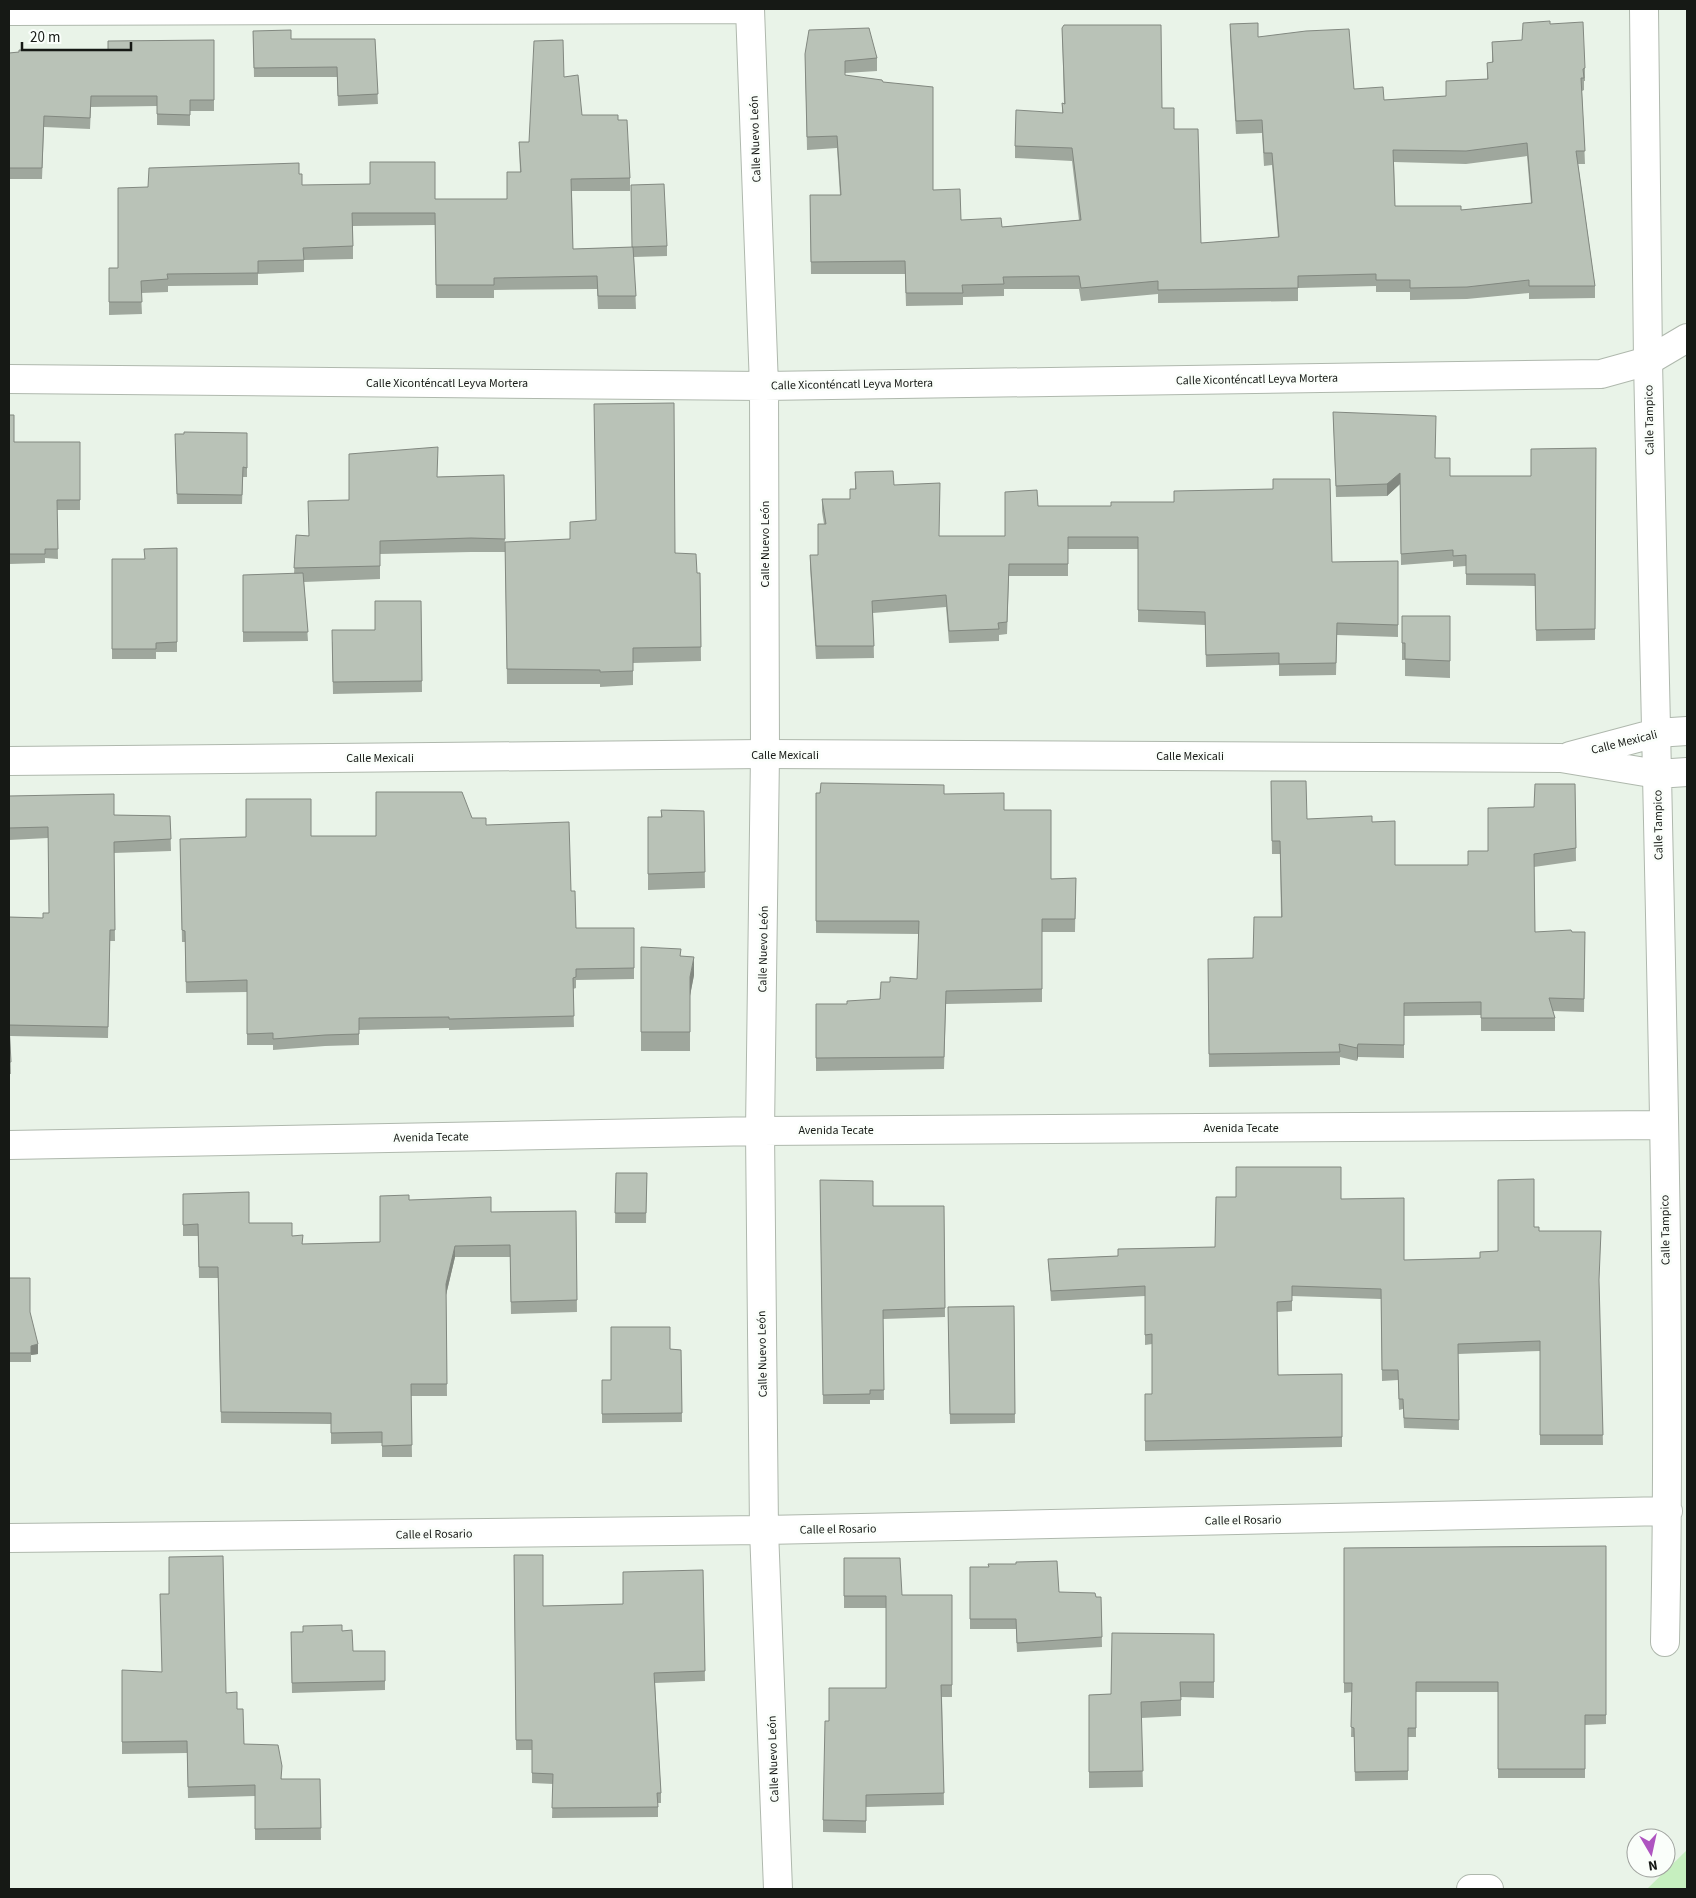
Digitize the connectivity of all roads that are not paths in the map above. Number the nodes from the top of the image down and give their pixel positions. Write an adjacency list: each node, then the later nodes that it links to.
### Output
1 (750, 9): 3 (street); 7 (street, Calle Nuevo León)
2 (1644, 9): 5 (street, Calle Tampico)
3 (9, 10)
4 (1687, 338): 5 (street, Calle Xiconténcatl Leyva Mortera)
5 (1648, 362): 7 (street, Calle Xiconténcatl Leyva Mortera); 9 (street, Calle Tampico)
6 (9, 379): 7 (street, Calle Xiconténcatl Leyva Mortera)
7 (764, 386): 10 (street, Calle Nuevo León)
8 (1687, 731): 9 (street, Calle Mexicali)
9 (1656, 733): 11 (street, Calle Mexicali); 14 (street, Calle Tampico)
10 (765, 754): 11 (street, Calle Mexicali); 12 (street, Calle Mexicali); 16 (street, Calle Nuevo León)
11 (1561, 758): 14 (street, Calle Mexicali)
12 (9, 761)
13 (1687, 772): 14 (street, Calle Mexicali)
14 (1657, 774): 15 (street, Calle Tampico)
15 (1664, 1125): 16 (street, Avenida Tecate); 18 (street, Calle Tampico)
16 (760, 1131): 17 (street, Avenida Tecate); 19 (street, Calle Nuevo León)
17 (9, 1145)
18 (1668, 1511): 19 (street, Calle el Rosario); 21 (street, Calle Tampico)
19 (764, 1530): 20 (street, Calle el Rosario); 22 (street, Calle Nuevo León)
20 (9, 1538)
21 (1666, 1642)
22 (778, 1889)
23 (1471, 1889): 24 (street)
24 (1489, 1889)

